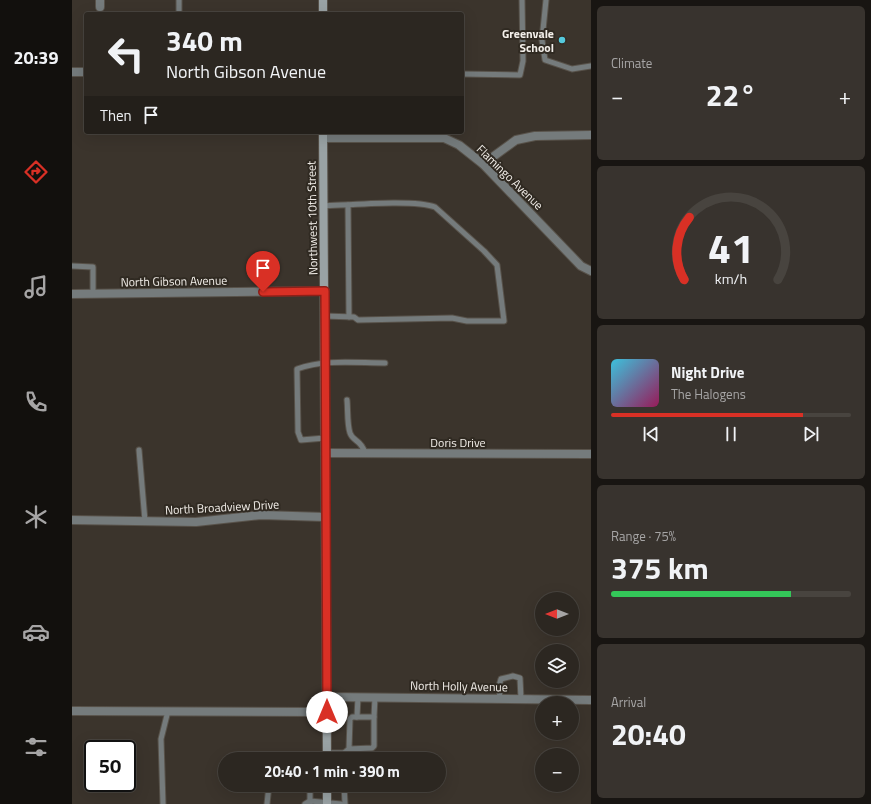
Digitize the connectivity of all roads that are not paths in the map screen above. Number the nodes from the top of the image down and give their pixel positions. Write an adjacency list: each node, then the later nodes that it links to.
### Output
1 (179, 0): 5 (lane)
2 (323, 0): 6 (main road)
3 (522, 0): 10 (lane)
4 (546, 0): 7 (lane)
5 (179, 12)
6 (323, 12)
7 (591, 66)
8 (72, 72): 9 (street)
9 (84, 72)
10 (464, 74)
11 (323, 135): 13 (street, Flamingo Avenue); 15 (main road, Northwest 10th Street)
12 (591, 136): 13 (street)
13 (484, 164): 17 (street, Flamingo Avenue)
14 (348, 205): 15 (lane); 22 (lane); 22 (lane)
15 (323, 206): 18 (main road, Northwest 10th Street)
16 (72, 266): 20 (lane)
17 (591, 271)
18 (325, 291): 20 (street, North Gibson Avenue); 21 (main road, Northwest 10th Street)
19 (72, 294): 20 (street, North Gibson Avenue)
20 (93, 294)
21 (324, 316): 22 (lane); 24 (main road, Northwest 10th Street)
22 (348, 317)
23 (384, 363): 24 (lane)
24 (325, 364): 26 (main road, Northwest 10th Street); 26 (lane)
25 (347, 400): 29 (lane)
26 (325, 438): 28 (main road, Northwest 10th Street)
27 (139, 450): 33 (lane)
28 (325, 453): 29 (street, Doris Drive); 31 (main road, Northwest 10th Street)
29 (366, 453): 30 (street, Doris Drive)
30 (591, 454)
31 (325, 517): 33 (street, North Broadview Drive); 34 (main road, Northwest 10th Street)
32 (72, 520): 33 (street, North Broadview Drive)
33 (145, 521)
34 (327, 697): 35 (street, North Holly Avenue); 42 (main road, Northwest 10th Street)
35 (358, 697): 36 (street, North Holly Avenue); 43 (lane)
36 (375, 697): 37 (street, North Holly Avenue); 44 (lane)
37 (500, 699): 38 (street, North Holly Avenue); 38 (lane)
38 (521, 699): 39 (street, North Holly Avenue)
39 (591, 700)
40 (72, 711): 41 (street)
41 (168, 711): 42 (street); 54 (lane)
42 (327, 712): 46 (main road, Northwest 10th Street)
43 (355, 717): 44 (lane); 45 (lane)
44 (374, 717): 45 (lane)
45 (347, 751): 47 (lane)
46 (327, 752)
47 (343, 752)
48 (268, 792): 55 (lane)
49 (310, 792): 52 (lane)
50 (327, 792): 53 (main road)
51 (344, 792): 57 (lane)
52 (309, 803): 53 (lane)
53 (327, 803): 56 (lane)
54 (163, 804)
55 (267, 804)
56 (341, 804)
57 (345, 804)

